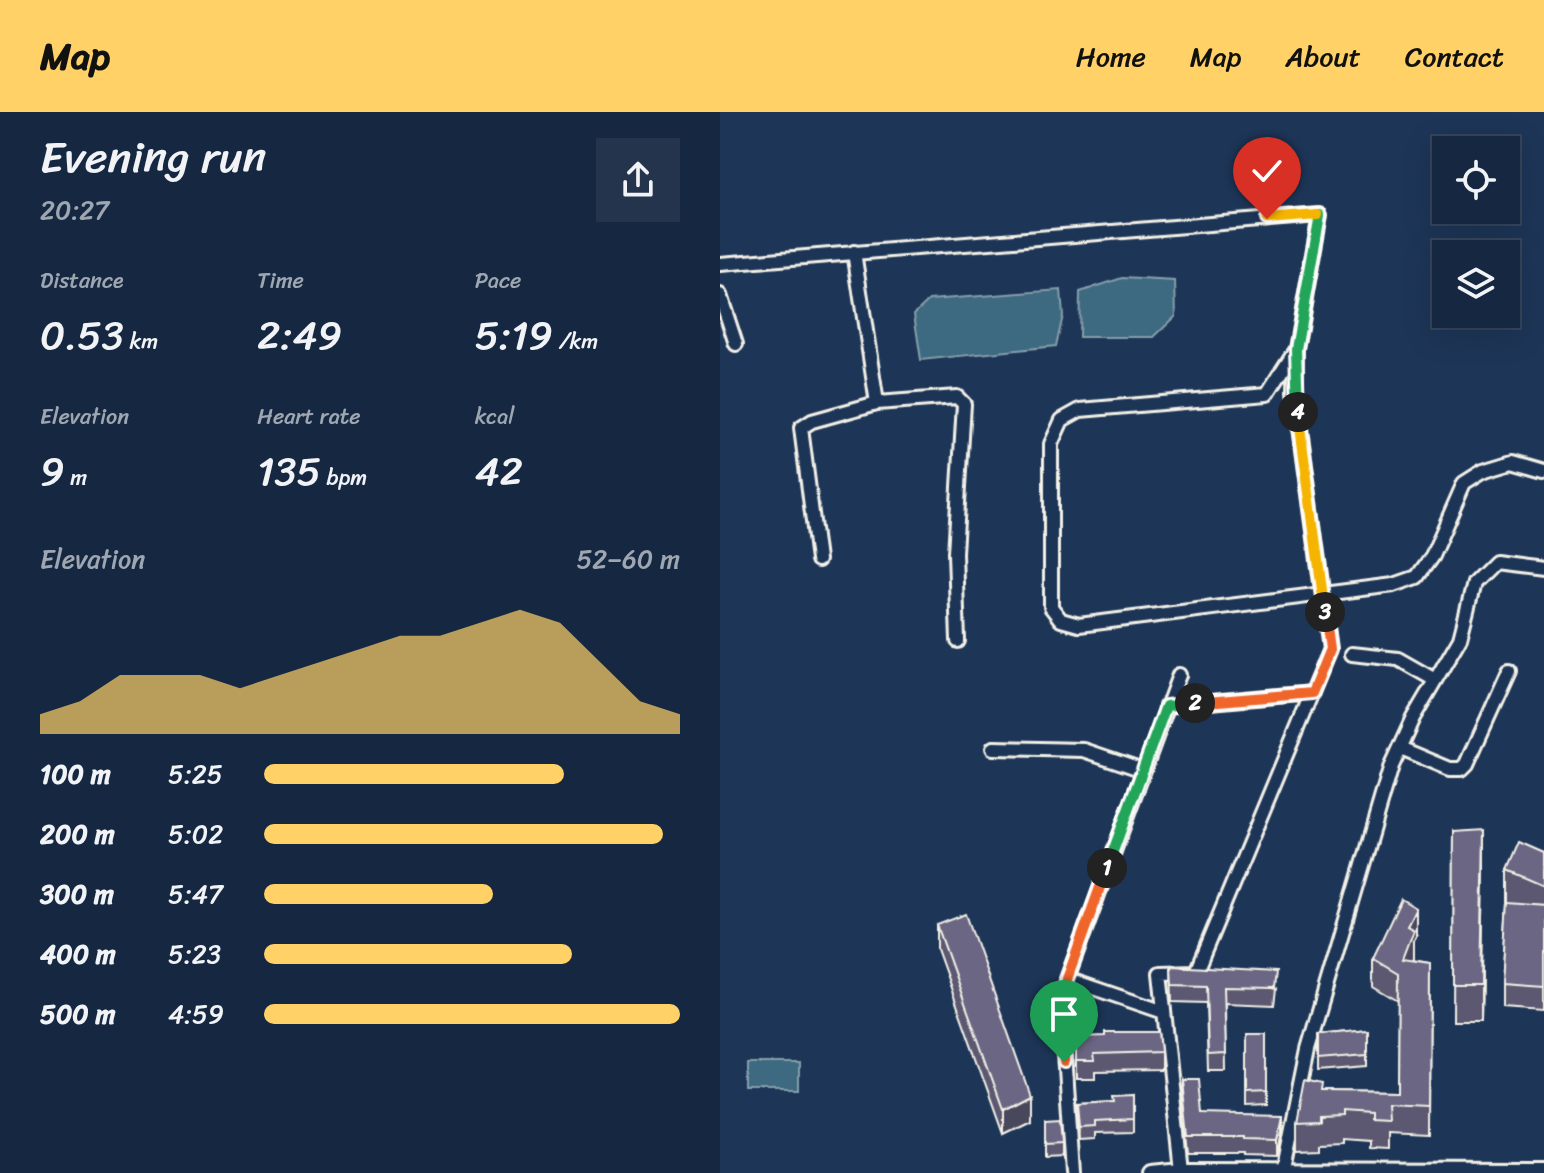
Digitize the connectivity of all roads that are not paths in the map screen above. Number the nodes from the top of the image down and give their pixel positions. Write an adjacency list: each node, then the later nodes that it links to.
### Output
1 (854, 252): 2 (street); 5 (street); 6 (street)
2 (720, 264)
3 (720, 295): 4 (street)
4 (736, 344)
5 (1296, 349): 10 (street); 10 (street)
6 (877, 403): 8 (street); 11 (street)
7 (1544, 471): 10 (street)
8 (818, 560)
9 (1544, 568): 15 (street)
10 (1322, 593): 16 (street)
11 (958, 641)
12 (1352, 654): 15 (street)
13 (1509, 671): 19 (street)
14 (1179, 675): 17 (street)
15 (1435, 680): 19 (street)
16 (1312, 693): 17 (street); 22 (street)
17 (1166, 706): 20 (street)
18 (993, 748): 20 (street)
19 (1400, 748): 25 (street)
20 (1143, 770): 21 (street)
21 (1067, 979): 22 (street); 26 (street)
22 (1164, 1012): 23 (street)
23 (1181, 1170): 25 (street); 27 (street)
24 (1544, 1171): 25 (street)
25 (1283, 1172)
26 (1072, 1173)
27 (1150, 1173)

